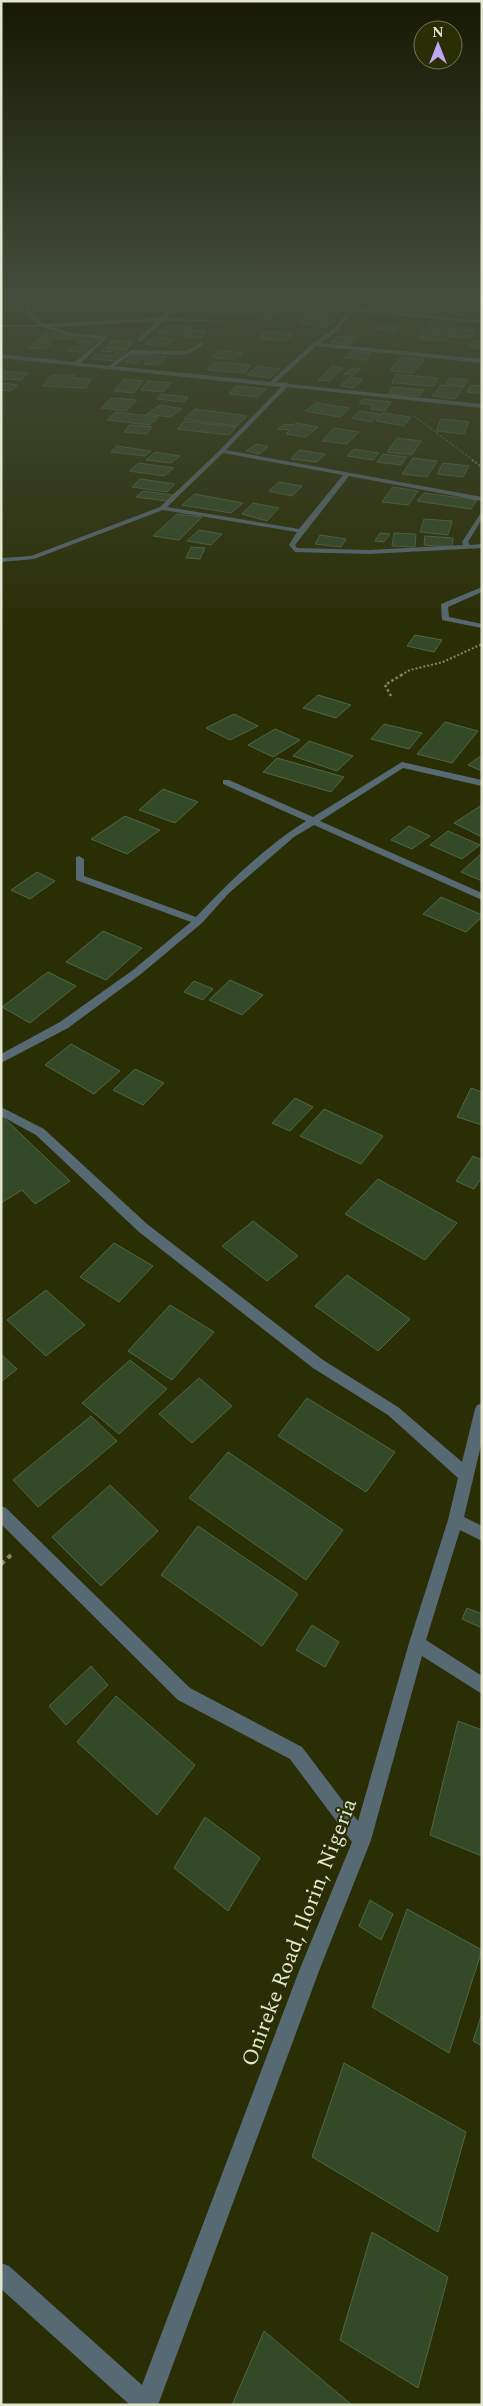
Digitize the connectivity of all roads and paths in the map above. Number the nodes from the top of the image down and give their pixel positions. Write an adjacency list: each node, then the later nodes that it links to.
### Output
1 (263, 408): 3 (street)
2 (416, 408): 4 (path)
3 (222, 451): 5 (street); 7 (street)
4 (482, 467)
5 (346, 475): 6 (street); 9 (street)
6 (482, 499)
7 (162, 508): 9 (street); 12 (street)
8 (482, 513): 11 (street)
9 (301, 531): 11 (street)
10 (482, 546): 11 (street)
11 (468, 547)
12 (1, 560)
13 (482, 588): 14 (street)
14 (482, 626)
15 (482, 644): 16 (path)
16 (391, 696)
17 (226, 782): 19 (street)
18 (482, 783): 19 (street)
19 (312, 821): 21 (street); 22 (street)
20 (79, 859): 22 (street)
21 (482, 897)
22 (198, 921): 23 (street)
23 (1, 1059)
24 (1, 1111): 26 (street)
25 (482, 1409): 26 (street, Onireke Road, Ilorin, Nigeria)
26 (467, 1476): 28 (street, Onireke Road, Ilorin, Nigeria)
27 (1, 1513): 32 (street)
28 (456, 1520): 29 (street); 30 (street, Onireke Road, Ilorin, Nigeria)
29 (482, 1534)
30 (417, 1643): 31 (street); 32 (street, Onireke Road, Ilorin, Nigeria)
31 (482, 1686)
32 (362, 1840): 34 (street, Onireke Road, Ilorin, Nigeria)
33 (1, 2274): 34 (street)
34 (146, 2404)

